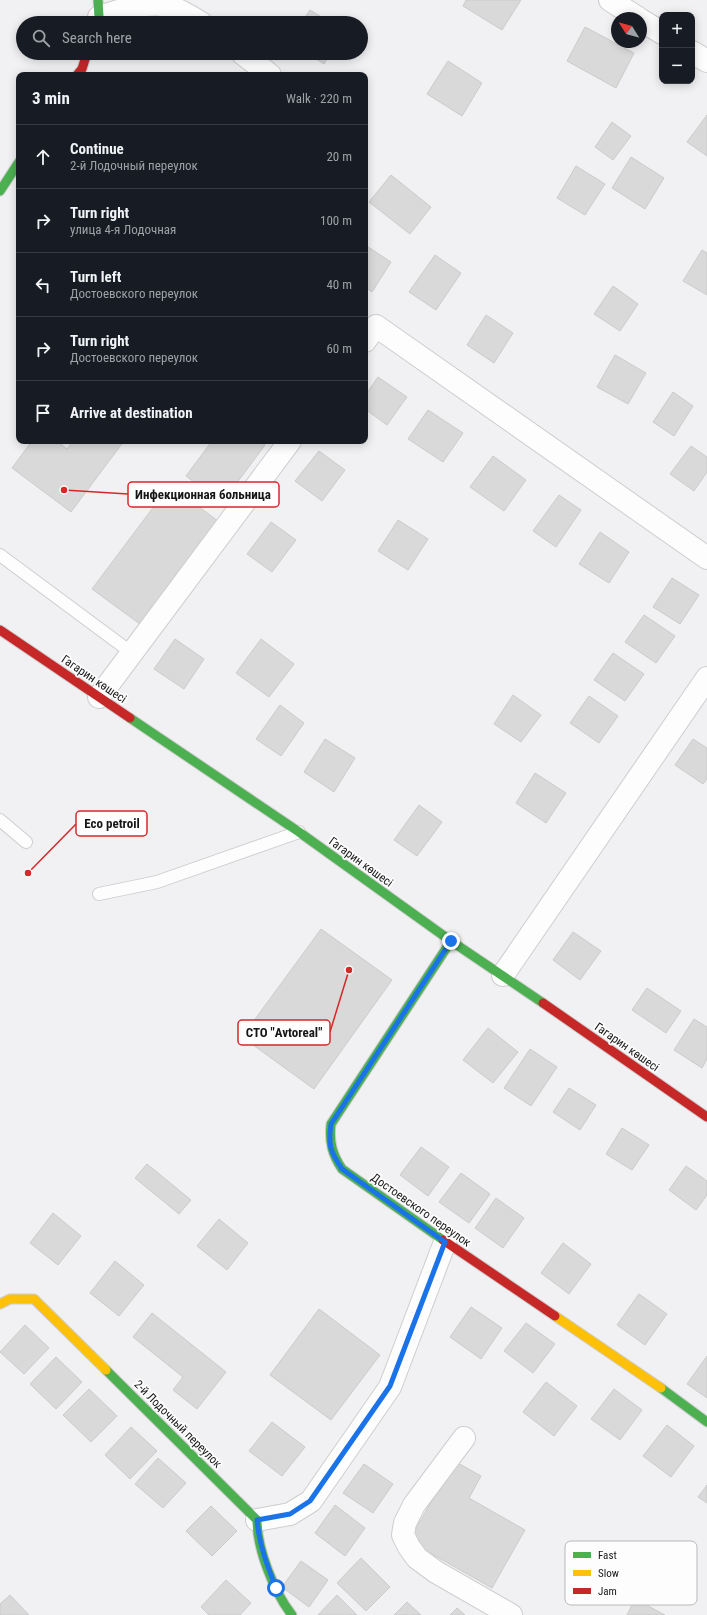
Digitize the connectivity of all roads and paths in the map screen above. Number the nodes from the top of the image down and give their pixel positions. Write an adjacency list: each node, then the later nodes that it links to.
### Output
1 (610, 0): 2 (street)
2 (629, 12)
3 (98, 13): 4 (street)
4 (189, 16)
5 (647, 24): 6 (street)
6 (659, 31)
7 (695, 54): 10 (street)
8 (85, 60): 11 (main road)
9 (251, 60): 12 (street)
10 (707, 62)
11 (80, 72)
12 (266, 72)
13 (16, 167): 14 (main road)
14 (0, 191)
15 (368, 337): 18 (street)
16 (288, 444): 20 (street)
17 (0, 555): 20 (lane)
18 (707, 558)
19 (0, 630): 22 (main road, Гагарин көшесі)
20 (132, 653): 22 (street)
21 (707, 678): 28 (street)
22 (99, 697): 24 (main road, Гагарин көшесі)
23 (0, 820): 25 (lane)
24 (299, 832): 26 (lane); 27 (main road, Гагарин көшесі)
25 (26, 842)
26 (99, 894)
27 (451, 941): 28 (main road, Гагарин көшесі); 30 (main road, Достоевского переулок)
28 (503, 975): 29 (main road, Гагарин көшесі)
29 (707, 1117)
30 (445, 1242): 32 (main road, Достоевского переулок); 34 (street)
31 (0, 1304): 34 (main road, 2-й Лодочный переулок)
32 (707, 1422)
33 (464, 1438): 36 (street)
34 (257, 1520): 35 (main road)
35 (292, 1615)
36 (511, 1615)

